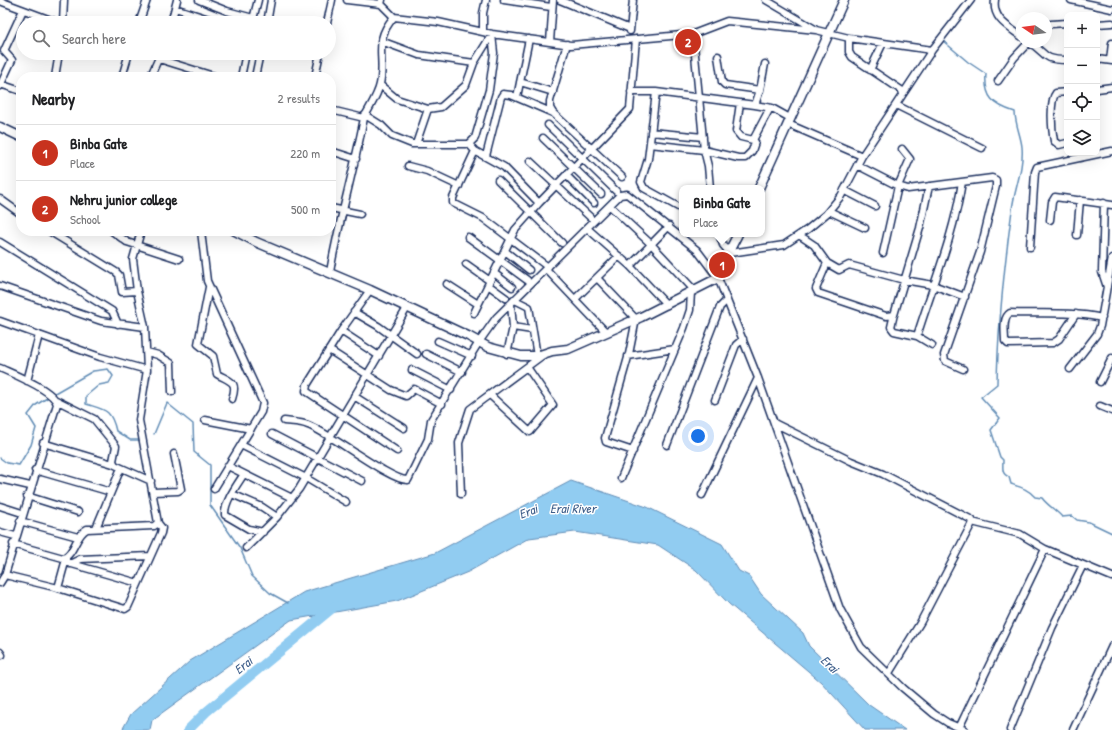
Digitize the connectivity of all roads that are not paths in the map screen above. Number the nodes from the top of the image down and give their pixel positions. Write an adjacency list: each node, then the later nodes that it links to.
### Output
1 (64, 0): 29 (street)
2 (147, 0): 30 (street)
3 (176, 0): 24 (street)
4 (199, 0): 33 (street)
5 (258, 0): 34 (street)
6 (271, 0): 35 (street)
7 (332, 0): 36 (street)
8 (347, 0): 21 (street)
9 (486, 0): 45 (street)
10 (504, 0): 22 (street)
11 (553, 0): 22 (street)
12 (560, 0): 43 (street)
13 (633, 0): 43 (street)
14 (766, 0): 23 (street)
15 (783, 0): 23 (street)
16 (844, 0): 49 (main road)
17 (971, 0): 60 (street)
18 (995, 0): 46 (street)
19 (1071, 0): 25 (street)
20 (0, 1): 26 (street)
21 (382, 2): 37 (street)
22 (551, 7): 54 (street)
23 (779, 7): 44 (street)
24 (175, 8): 31 (street); 32 (street)
25 (1112, 8)
26 (23, 10): 27 (street); 28 (street)
27 (20, 16)
28 (40, 16)
29 (63, 16)
30 (141, 16)
31 (173, 16)
32 (200, 16)
33 (241, 16)
34 (254, 16)
35 (269, 16)
36 (329, 16)
37 (394, 17): 45 (street); 53 (street)
38 (1064, 23): 39 (street)
39 (1052, 24)
40 (1100, 24): 41 (street)
41 (1112, 24)
42 (16, 25): 84 (street)
43 (630, 29): 52 (street)
44 (816, 30): 48 (street); 49 (street)
45 (483, 32): 47 (street)
46 (1016, 32)
47 (492, 34): 51 (street); 72 (street); 114 (street)
48 (693, 34): 52 (street); 96 (street)
49 (828, 34): 50 (street); 105 (main road)
50 (849, 38): 55 (street); 74 (street)
51 (529, 39): 54 (street); 83 (street)
52 (633, 39): 57 (street); 91 (street)
53 (381, 41): 72 (street); 85 (street)
54 (550, 42): 57 (street)
55 (883, 43): 60 (street); 74 (street)
56 (1112, 43): 71 (street)
57 (567, 44): 90 (street)
58 (1025, 48): 82 (street)
59 (1036, 48): 69 (street)
60 (932, 50): 93 (street)
61 (718, 56): 89 (street)
62 (58, 60): 75 (street)
63 (127, 60): 76 (street)
64 (158, 60): 77 (street)
65 (171, 60): 78 (street)
66 (245, 60): 79 (street)
67 (259, 60): 80 (street)
68 (319, 60): 81 (street)
69 (1064, 60)
70 (1100, 60): 71 (street)
71 (1111, 60)
72 (474, 63): 101 (street)
73 (765, 64): 89 (street)
74 (870, 70): 93 (street)
75 (57, 72)
76 (123, 72)
77 (152, 72)
78 (203, 72)
79 (242, 72)
80 (256, 72)
81 (316, 72)
82 (998, 81)
83 (520, 82): 90 (street); 95 (street)
84 (0, 84): 87 (street)
85 (380, 85): 101 (street); 104 (street)
86 (1112, 87): 88 (street)
87 (16, 89)
88 (1100, 89)
89 (760, 90): 98 (street)
90 (553, 92): 103 (street)
91 (631, 92): 92 (street); 118 (street)
92 (656, 92): 96 (street); 108 (street)
93 (904, 92): 99 (street)
94 (1064, 92): 116 (street)
95 (517, 97): 103 (street); 124 (street)
96 (700, 98): 97 (street); 110 (street)
97 (740, 103): 98 (street); 112 (street)
98 (755, 105): 100 (street)
99 (896, 105): 117 (street); 125 (street)
100 (770, 108): 105 (street); 112 (street)
101 (428, 109): 113 (street)
102 (336, 111): 104 (street)
103 (553, 113): 118 (street)
104 (365, 116): 113 (street); 126 (street)
105 (789, 121): 125 (street); 138 (main road)
106 (548, 125): 127 (street)
107 (0, 127): 109 (main road)
108 (651, 132): 110 (street); 115 (street)
109 (16, 135)
110 (703, 137): 120 (street)
111 (543, 138): 131 (street)
112 (753, 140): 120 (street)
113 (416, 144): 114 (street)
114 (469, 144): 121 (street)
115 (650, 144): 120 (street); 153 (street)
116 (1064, 144)
117 (982, 148)
118 (591, 149): 127 (street); 133 (street)
119 (902, 149): 140 (street)
120 (704, 150): 137 (street)
121 (475, 151): 124 (street); 139 (street)
122 (1112, 151): 182 (street)
123 (336, 152): 126 (street)
124 (486, 156): 147 (street)
125 (862, 156): 129 (street)
126 (356, 158): 156 (street)
127 (583, 158): 131 (street); 143 (street)
128 (530, 161): 136 (street)
129 (858, 165): 140 (street); 142 (street)
130 (408, 166): 139 (street)
131 (574, 168): 132 (street); 144 (street)
132 (566, 175): 136 (street); 148 (street)
133 (622, 177)
134 (498, 180): 158 (street)
135 (962, 182): 141 (street); 204 (street); 212 (street)
136 (556, 185): 147 (street); 160 (street)
137 (710, 185)
138 (760, 185)
139 (458, 186): 173 (street)
140 (898, 186): 141 (street); 186 (street)
141 (929, 186): 201 (street)
142 (844, 190): 152 (street); 157 (street)
143 (616, 191)
144 (601, 194)
145 (0, 199): 155 (street)
146 (1080, 200): 149 (street); 161 (street); 167 (street)
147 (539, 203): 158 (street)
148 (594, 203)
149 (1104, 203): 150 (street); 208 (street)
150 (1112, 205)
151 (610, 206): 162 (street); 163 (street); 181 (street)
152 (875, 206)
153 (679, 207)
154 (336, 209): 156 (street)
155 (16, 210)
156 (342, 211): 159 (street); 196 (street)
157 (829, 211): 164 (street); 166 (street)
158 (530, 213): 173 (street); 179 (street)
159 (360, 214)
160 (590, 217)
161 (1050, 220)
162 (669, 226): 165 (street); 181 (street)
163 (587, 228): 187 (street); 194 (street)
164 (865, 228)
165 (679, 235)
166 (798, 235): 185 (street); 191 (street)
167 (1077, 235)
168 (57, 236): 210 (street)
169 (119, 236): 180 (street)
170 (140, 236): 180 (street)
171 (202, 236): 206 (street)
172 (245, 236): 196 (main road)
173 (511, 237): 184 (street); 194 (street)
174 (682, 237): 199 (street)
175 (720, 237): 185 (street)
176 (737, 237): 185 (main road)
177 (468, 238): 190 (street)
178 (1, 243): 183 (street); 227 (street)
179 (562, 243)
180 (137, 245): 189 (street); 210 (street)
181 (652, 245): 193 (street); 211 (street)
182 (1030, 247)
183 (0, 250)
184 (505, 251): 190 (street); 195 (street)
185 (730, 253): 199 (main road)
186 (883, 254)
187 (619, 256): 193 (street); 198 (street)
188 (1112, 258): 208 (street)
189 (179, 259)
190 (500, 259): 197 (street); 200 (street)
191 (827, 263): 201 (street); 222 (street)
192 (466, 264): 202 (street)
193 (630, 266): 218 (street)
194 (547, 268): 214 (street); 216 (street)
195 (529, 270)
196 (330, 272): 209 (main road)
197 (494, 273): 202 (street); 207 (street)
198 (597, 278): 214 (street); 225 (street)
199 (718, 278): 211 (main road); 215 (street)
200 (527, 280)
201 (904, 280): 204 (street); 222 (street)
202 (489, 283): 213 (street); 217 (street)
203 (447, 284): 217 (street)
204 (933, 285): 212 (street); 235 (street)
205 (0, 286): 227 (street)
206 (209, 286): 266 (street); 277 (street)
207 (512, 288)
208 (1107, 288): 224 (street)
209 (370, 290): 219 (main road); 220 (street)
210 (137, 291): 228 (street)
211 (693, 291): 218 (main road); 240 (street)
212 (965, 297): 253 (street)
213 (506, 298)
214 (575, 299): 232 (street)
215 (728, 300): 236 (street); 282 (street)
216 (513, 302): 229 (street); 230 (street); 238 (street)
217 (478, 304): 221 (street)
218 (667, 305): 225 (main road)
219 (407, 308): 234 (street); 238 (main road)
220 (354, 312): 231 (street); 234 (street)
221 (474, 313)
222 (894, 314): 235 (street)
223 (1076, 314): 223 (street); 224 (street)
224 (1102, 318): 254 (street)
225 (636, 319): 232 (main road); 249 (street)
226 (0, 321): 233 (street)
227 (118, 324): 228 (street)
228 (145, 327): 242 (street)
229 (513, 327): 230 (street); 245 (street)
230 (532, 330): 246 (street)
231 (341, 331): 241 (street); 247 (street)
232 (606, 332): 246 (main road)
233 (39, 335): 255 (street); 260 (street)
234 (391, 336): 243 (street); 247 (street)
235 (917, 336): 239 (street)
236 (743, 339): 259 (street); 268 (street)
237 (438, 341): 248 (street)
238 (479, 342): 245 (main road); 248 (street)
239 (932, 346)
240 (675, 349): 249 (street); 284 (street)
241 (329, 350): 258 (street); 272 (street)
242 (147, 352): 255 (street); 263 (street)
243 (417, 354)
244 (426, 354): 257 (street)
245 (507, 354): 246 (main road)
246 (540, 355): 251 (street)
247 (379, 356): 258 (street)
248 (472, 356): 257 (street)
249 (628, 356): 284 (street)
250 (1112, 358): 261 (street)
251 (527, 367): 264 (street); 264 (street)
252 (0, 368): 260 (street)
253 (963, 369)
254 (1070, 369)
255 (147, 370): 295 (street)
256 (412, 370): 262 (street)
257 (462, 372): 262 (street)
258 (368, 374): 265 (street); 269 (street)
259 (758, 378): 275 (street); 303 (street)
260 (28, 381): 267 (street)
261 (1100, 382)
262 (451, 390): 269 (street)
263 (172, 392)
264 (490, 394): 302 (street)
265 (354, 396): 272 (street); 276 (street)
266 (232, 399)
267 (55, 400): 280 (street); 287 (street)
268 (715, 400)
269 (442, 404): 279 (street)
270 (1100, 406): 271 (street)
271 (1112, 411)
272 (343, 416): 279 (street); 283 (street)
273 (205, 420): 277 (street)
274 (284, 421): 279 (street)
275 (774, 423): 312 (street); 333 (street)
276 (404, 428)
277 (251, 429): 281 (street)
278 (272, 434): 286 (street)
279 (331, 436): 286 (street)
280 (43, 443): 287 (street); 290 (street)
281 (241, 445): 288 (street); 293 (street)
282 (667, 445)
283 (397, 451)
284 (633, 451): 294 (street)
285 (174, 454): 300 (street)
286 (318, 458): 293 (street); 296 (street)
287 (113, 464): 289 (street)
288 (228, 466): 291 (street); 298 (street)
289 (121, 468): 295 (street); 299 (street)
290 (35, 470): 297 (street); 299 (street)
291 (244, 474): 301 (street); 305 (street)
292 (0, 478): 297 (street)
293 (306, 478): 305 (street); 306 (street)
294 (621, 478)
295 (151, 481): 300 (street)
296 (362, 482)
297 (30, 486): 304 (street)
298 (214, 489)
299 (111, 492): 314 (street)
300 (153, 492): 313 (street)
301 (232, 494): 310 (street); 316 (street)
302 (460, 494)
303 (702, 495)
304 (28, 496): 308 (street); 309 (street)
305 (292, 498): 310 (street)
306 (346, 502)
307 (0, 506): 309 (street)
308 (78, 512)
309 (22, 513): 311 (street)
310 (277, 517): 316 (street)
311 (20, 520): 317 (street); 318 (street)
312 (972, 522): 321 (street); 333 (street)
313 (158, 523): 314 (street); 322 (street)
314 (96, 528): 318 (street)
315 (0, 532): 317 (street)
316 (262, 532): 320 (street)
317 (15, 536): 319 (street)
318 (78, 537): 324 (street)
319 (13, 544): 324 (street); 325 (street)
320 (246, 548)
321 (1045, 549): 326 (street); 334 (street)
322 (150, 556): 324 (street); 330 (street)
323 (0, 560): 325 (street)
324 (67, 561): 330 (street); 331 (street)
325 (8, 562): 327 (street)
326 (1083, 565): 328 (street); 335 (street)
327 (5, 575): 329 (street); 331 (street)
328 (1112, 576)
329 (0, 583)
330 (138, 583): 331 (street)
331 (58, 588)
332 (1112, 646): 336 (street)
333 (889, 674): 334 (street)
334 (962, 729)
335 (1010, 730)
336 (1073, 730)

